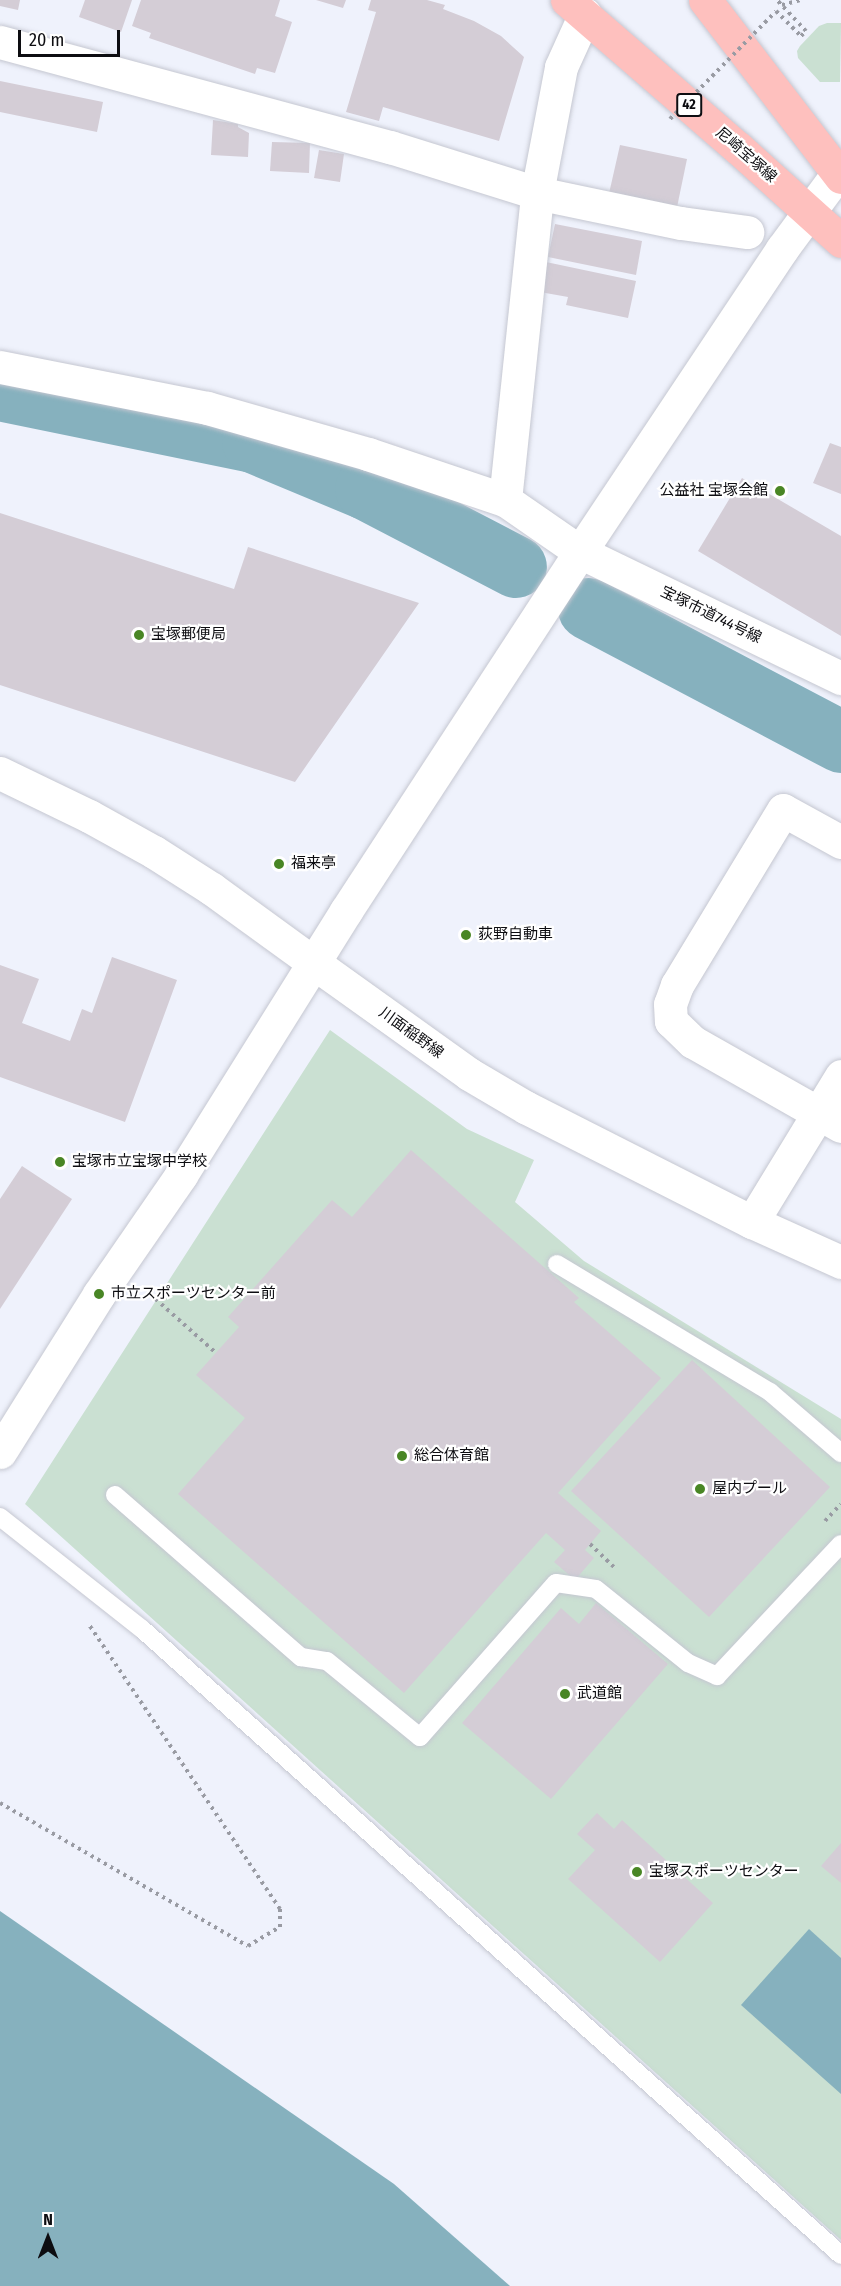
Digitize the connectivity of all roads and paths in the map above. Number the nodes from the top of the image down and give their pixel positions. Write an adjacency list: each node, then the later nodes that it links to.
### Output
1 (705, 0): 8 (main road)
2 (777, 0): 5 (path)
3 (801, 0): 5 (path)
4 (576, 7): 9 (street); 10 (main road, 尼崎宝塚線 / 42)
5 (784, 7): 7 (path, bridge)
6 (0, 42): 9 (street)
7 (670, 119)
8 (840, 173): 10 (street)
9 (537, 193): 11 (street); 14 (street)
10 (810, 211): 12 (main road, 尼崎宝塚線 / 42); 15 (street)
11 (747, 232)
12 (841, 241)
13 (0, 367): 14 (street, 宝塚市道744号線)
14 (505, 500): 15 (street, 宝塚市道744号線)
15 (580, 552): 16 (street, 宝塚市道744号線); 19 (street)
16 (841, 678)
17 (0, 773): 19 (street, 川面稲野線)
18 (841, 842): 21 (street)
19 (314, 963): 22 (street, 川面稲野線); 27 (street)
20 (841, 1076): 21 (street)
21 (830, 1120): 22 (street)
22 (752, 1222): 23 (street, 川面稲野線)
23 (841, 1262)
24 (557, 1264): 28 (lane)
25 (150, 1294): 26 (path)
26 (216, 1353)
27 (0, 1452)
28 (841, 1453)
29 (115, 1495): 34 (lane)
30 (841, 1504): 32 (path)
31 (0, 1517): 38 (lane)
32 (816, 1530)
33 (590, 1544): 35 (path)
34 (841, 1544)
35 (616, 1568)
36 (83, 1615): 37 (path)
37 (0, 1803)
38 (841, 2255)

